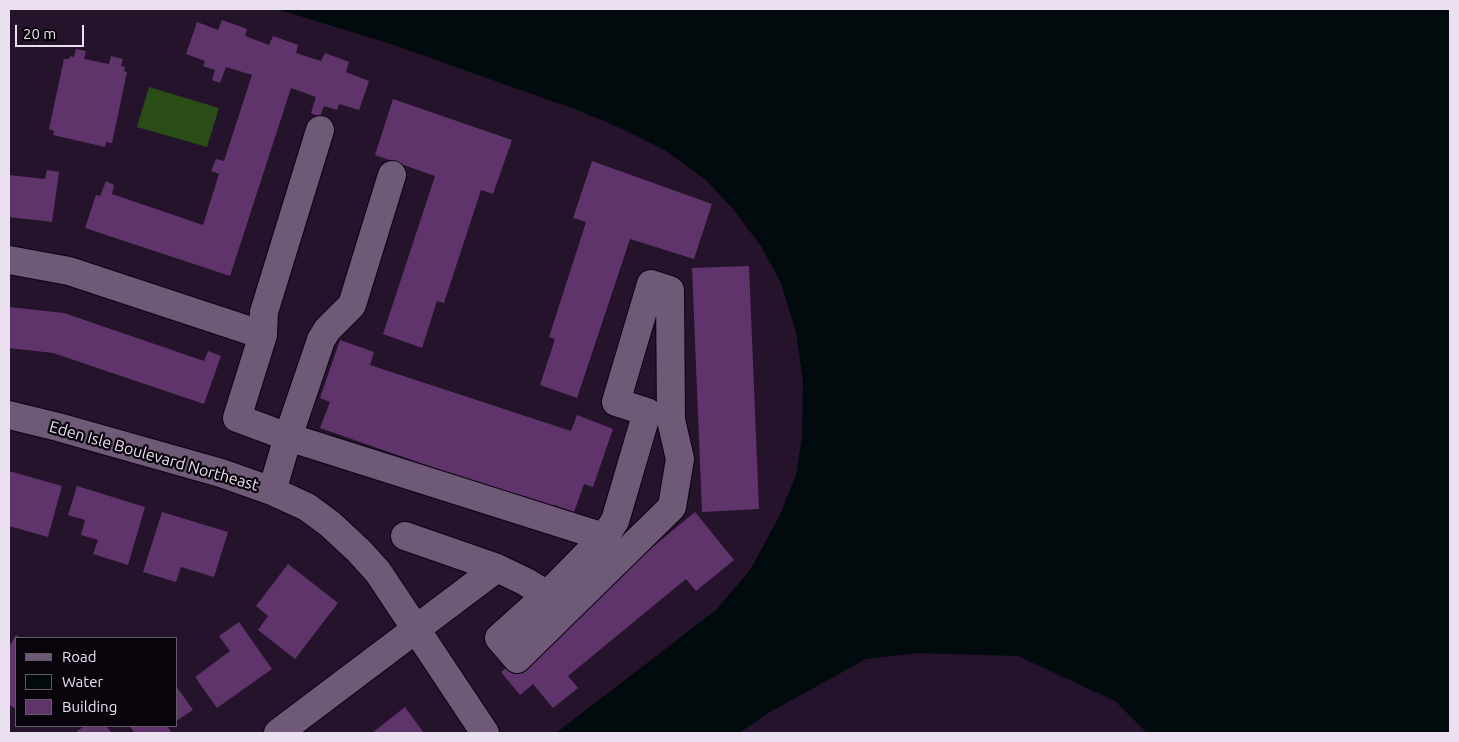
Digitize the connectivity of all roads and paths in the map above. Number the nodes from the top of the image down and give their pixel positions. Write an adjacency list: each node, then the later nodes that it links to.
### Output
1 (320, 130): 4 (street)
2 (392, 175): 6 (street)
3 (9, 260): 4 (street)
4 (263, 335): 6 (street)
5 (9, 415): 7 (street, Eden Isle Boulevard Northeast)
6 (288, 437): 7 (street); 9 (street)
7 (272, 491): 12 (street, Eden Isle Boulevard Northeast)
8 (405, 536): 10 (street)
9 (604, 537): 11 (street); 11 (street)
10 (496, 568): 11 (street); 12 (street)
11 (547, 595)
12 (415, 629): 13 (street); 14 (street, Eden Isle Boulevard Northeast)
13 (278, 733)
14 (485, 733)

